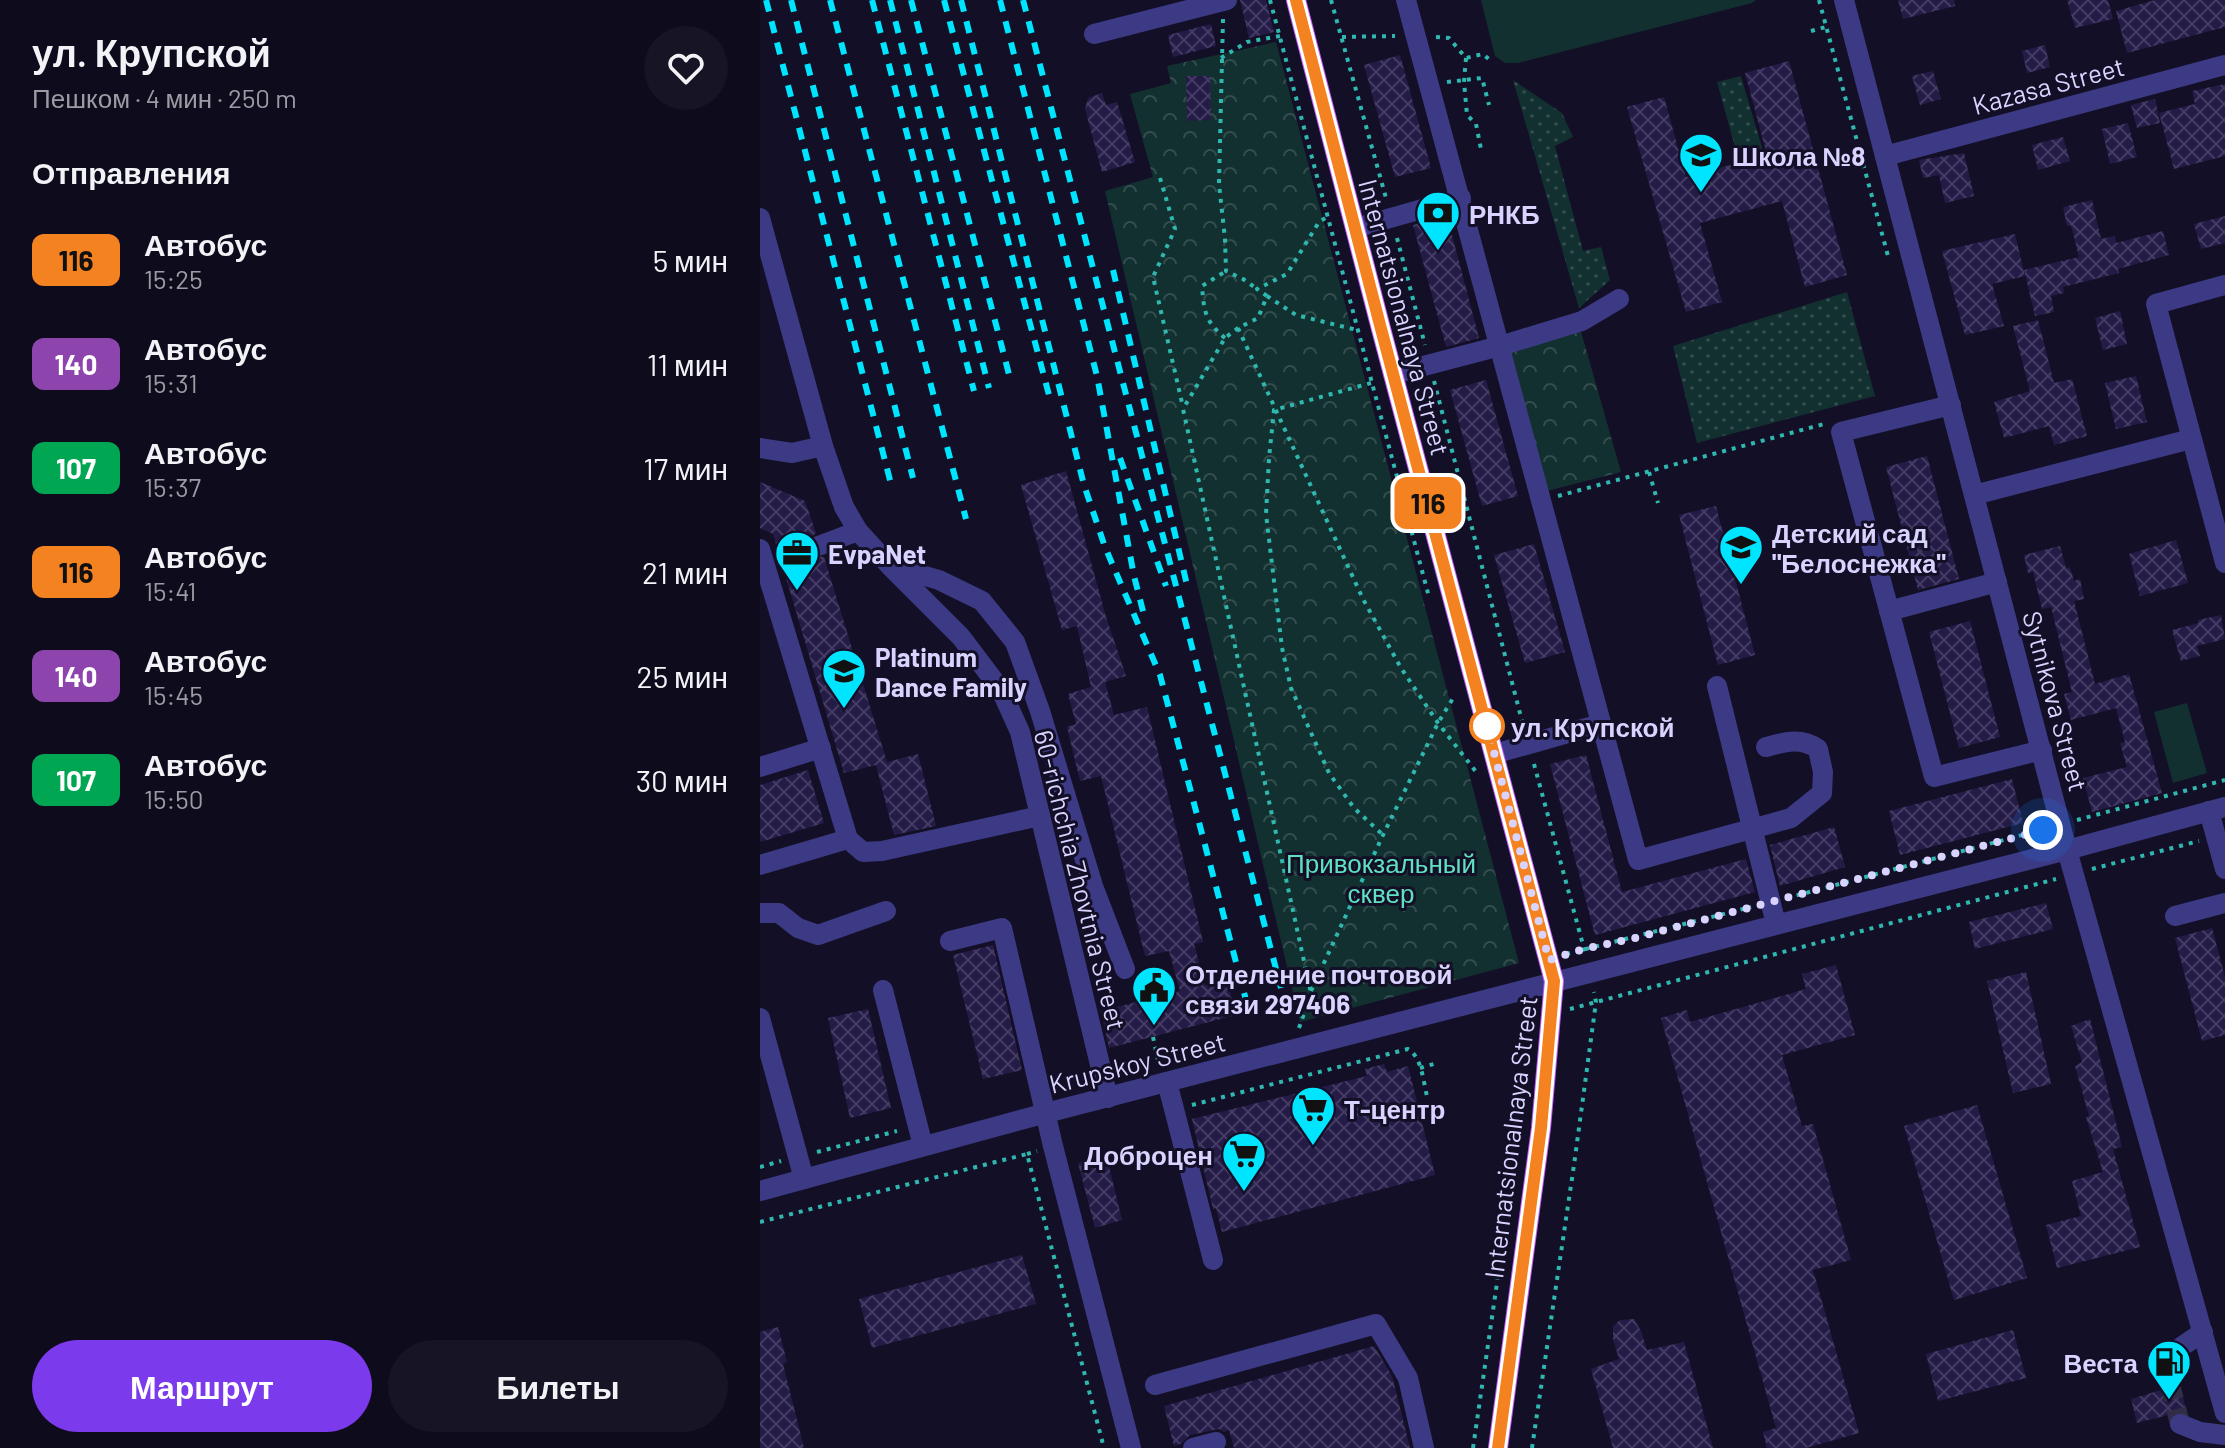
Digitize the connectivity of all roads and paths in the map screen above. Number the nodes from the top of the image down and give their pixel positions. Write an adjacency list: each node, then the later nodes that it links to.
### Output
1 (1226, 0): 9 (street); 11 (path)
2 (1270, 0): 10 (path)
3 (1296, 0): 23 (main road, Internatsionalnaya Street)
4 (1406, 0): 15 (street)
5 (1819, 0): 7 (path)
6 (1844, 0): 18 (street, Sytnikova Street)
7 (1826, 27): 8 (path); 24 (path)
8 (1811, 31)
9 (1094, 34)
10 (1280, 36): 11 (path); 21 (path)
11 (1221, 58): 25 (path)
12 (1466, 58): 14 (path)
13 (2225, 65): 18 (street, Kazasa Street)
14 (1464, 82): 15 (path); 16 (path); 17 (path)
15 (1429, 83): 20 (street)
16 (1489, 105)
17 (1481, 149)
18 (1885, 156): 36 (street, Sytnikova Street)
19 (1160, 178): 37 (path)
20 (1461, 198): 23 (street); 33 (street)
21 (1327, 217): 27 (path); 31 (path)
22 (760, 221): 41 (street, 60-richchia Zhovtnia Street)
23 (1355, 228): 34 (main road, Internatsionalnaya Street)
24 (1889, 258)
25 (1226, 271): 27 (path); 32 (path)
26 (2225, 285): 40 (street)
27 (1257, 289): 28 (path)
28 (1267, 296): 30 (path); 31 (path)
29 (1619, 299): 33 (street)
30 (1238, 328): 32 (path); 38 (path)
31 (1357, 330): 35 (path)
32 (1225, 338): 37 (path)
33 (1500, 346): 34 (street); 45 (street)
34 (1393, 374): 62 (main road, Internatsionalnaya Street)
35 (1371, 383): 38 (path); 53 (path)
36 (1951, 405): 44 (street, Sytnikova Street); 54 (street)
37 (1183, 409): 88 (path)
38 (1274, 410): 57 (path); 70 (path)
39 (1834, 421): 43 (path)
40 (2191, 439): 44 (street); 50 (street)
41 (823, 446): 42 (street); 47 (street, 60-richchia Zhovtnia Street)
42 (760, 448)
43 (1649, 472): 45 (path); 46 (path)
44 (1974, 495): 52 (street, Sytnikova Street)
45 (1541, 501): 58 (street)
46 (1658, 503)
47 (858, 531): 48 (street); 51 (street, 60-richchia Zhovtnia Street)
48 (821, 545)
49 (768, 556): 60 (street)
50 (2225, 563)
51 (891, 567): 67 (street, 60-richchia Zhovtnia Street); 85 (street)
52 (1997, 582): 54 (street); 61 (street, Sytnikova Street)
53 (1432, 607)
54 (1889, 611): 61 (street)
55 (1717, 686): 69 (street)
56 (1457, 698): 57 (path)
57 (1438, 723): 63 (path); 70 (path)
58 (1600, 724): 62 (street); 69 (street)
59 (1766, 747): 69 (street)
60 (821, 748): 64 (street); 72 (street)
61 (2042, 750): 68 (street, Sytnikova Street)
62 (1494, 754): 84 (main road, Internatsionalnaya Street)
63 (1473, 758)
64 (760, 767)
65 (2225, 780): 68 (path)
66 (2217, 809): 71 (street); 73 (street, Krupskoy Street)
67 (1040, 816): 72 (street); 97 (street, 60-richchia Zhovtnia Street)
68 (2061, 825): 73 (street, Sytnikova Street); 77 (path)
69 (1751, 829): 77 (street)
70 (1383, 835): 88 (path)
71 (2216, 837): 75 (street); 76 (path)
72 (848, 839): 74 (street)
73 (2067, 850): 76 (street, Sytnikova Street); 82 (street, Krupskoy Street)
74 (760, 865)
75 (2225, 869)
76 (2074, 874): 89 (path); 108 (street, Sytnikova Street)
77 (1770, 903): 82 (street); 84 (path)
78 (2225, 903): 81 (street)
79 (886, 911): 80 (street)
80 (760, 913)
81 (2175, 916)
82 (1776, 924): 86 (street, Krupskoy Street)
83 (950, 941): 99 (street)
84 (1549, 960): 86 (main road, Internatsionalnaya Street)
85 (1125, 969)
86 (1554, 981): 89 (main road, Internatsionalnaya Street); 95 (street, Krupskoy Street)
87 (883, 990): 100 (street)
88 (1311, 993): 91 (path)
89 (1551, 1015): 120 (main road, Internatsionalnaya Street)
90 (760, 1018): 103 (street)
91 (1299, 1028)
92 (1153, 1037): 95 (path)
93 (1437, 1063): 94 (path)
94 (1420, 1068): 96 (path); 98 (path)
95 (1163, 1073): 97 (street, Krupskoy Street); 98 (street)
96 (1427, 1096)
97 (1108, 1098): 99 (street, Krupskoy Street)
98 (1175, 1110): 106 (street)
99 (1046, 1113): 100 (street, Krupskoy Street); 101 (street)
100 (923, 1146): 103 (street, Krupskoy Street)
101 (1053, 1146): 102 (path); 116 (street)
102 (1027, 1154): 105 (path); 115 (path)
103 (804, 1179): 104 (street, Krupskoy Street)
104 (760, 1191)
105 (760, 1222)
106 (1213, 1260)
107 (1497, 1285): 119 (path)
108 (2203, 1332): 109 (street); 111 (street, Sytnikova Street)
109 (2169, 1380)
110 (1155, 1385): 118 (street)
111 (2225, 1413)
112 (2180, 1424): 113 (street)
113 (2225, 1435)
114 (1216, 1442): 117 (street)
115 (1104, 1448)
116 (1131, 1448)
117 (1193, 1448)
118 (1424, 1448)
119 (1473, 1448)
120 (1498, 1448)

